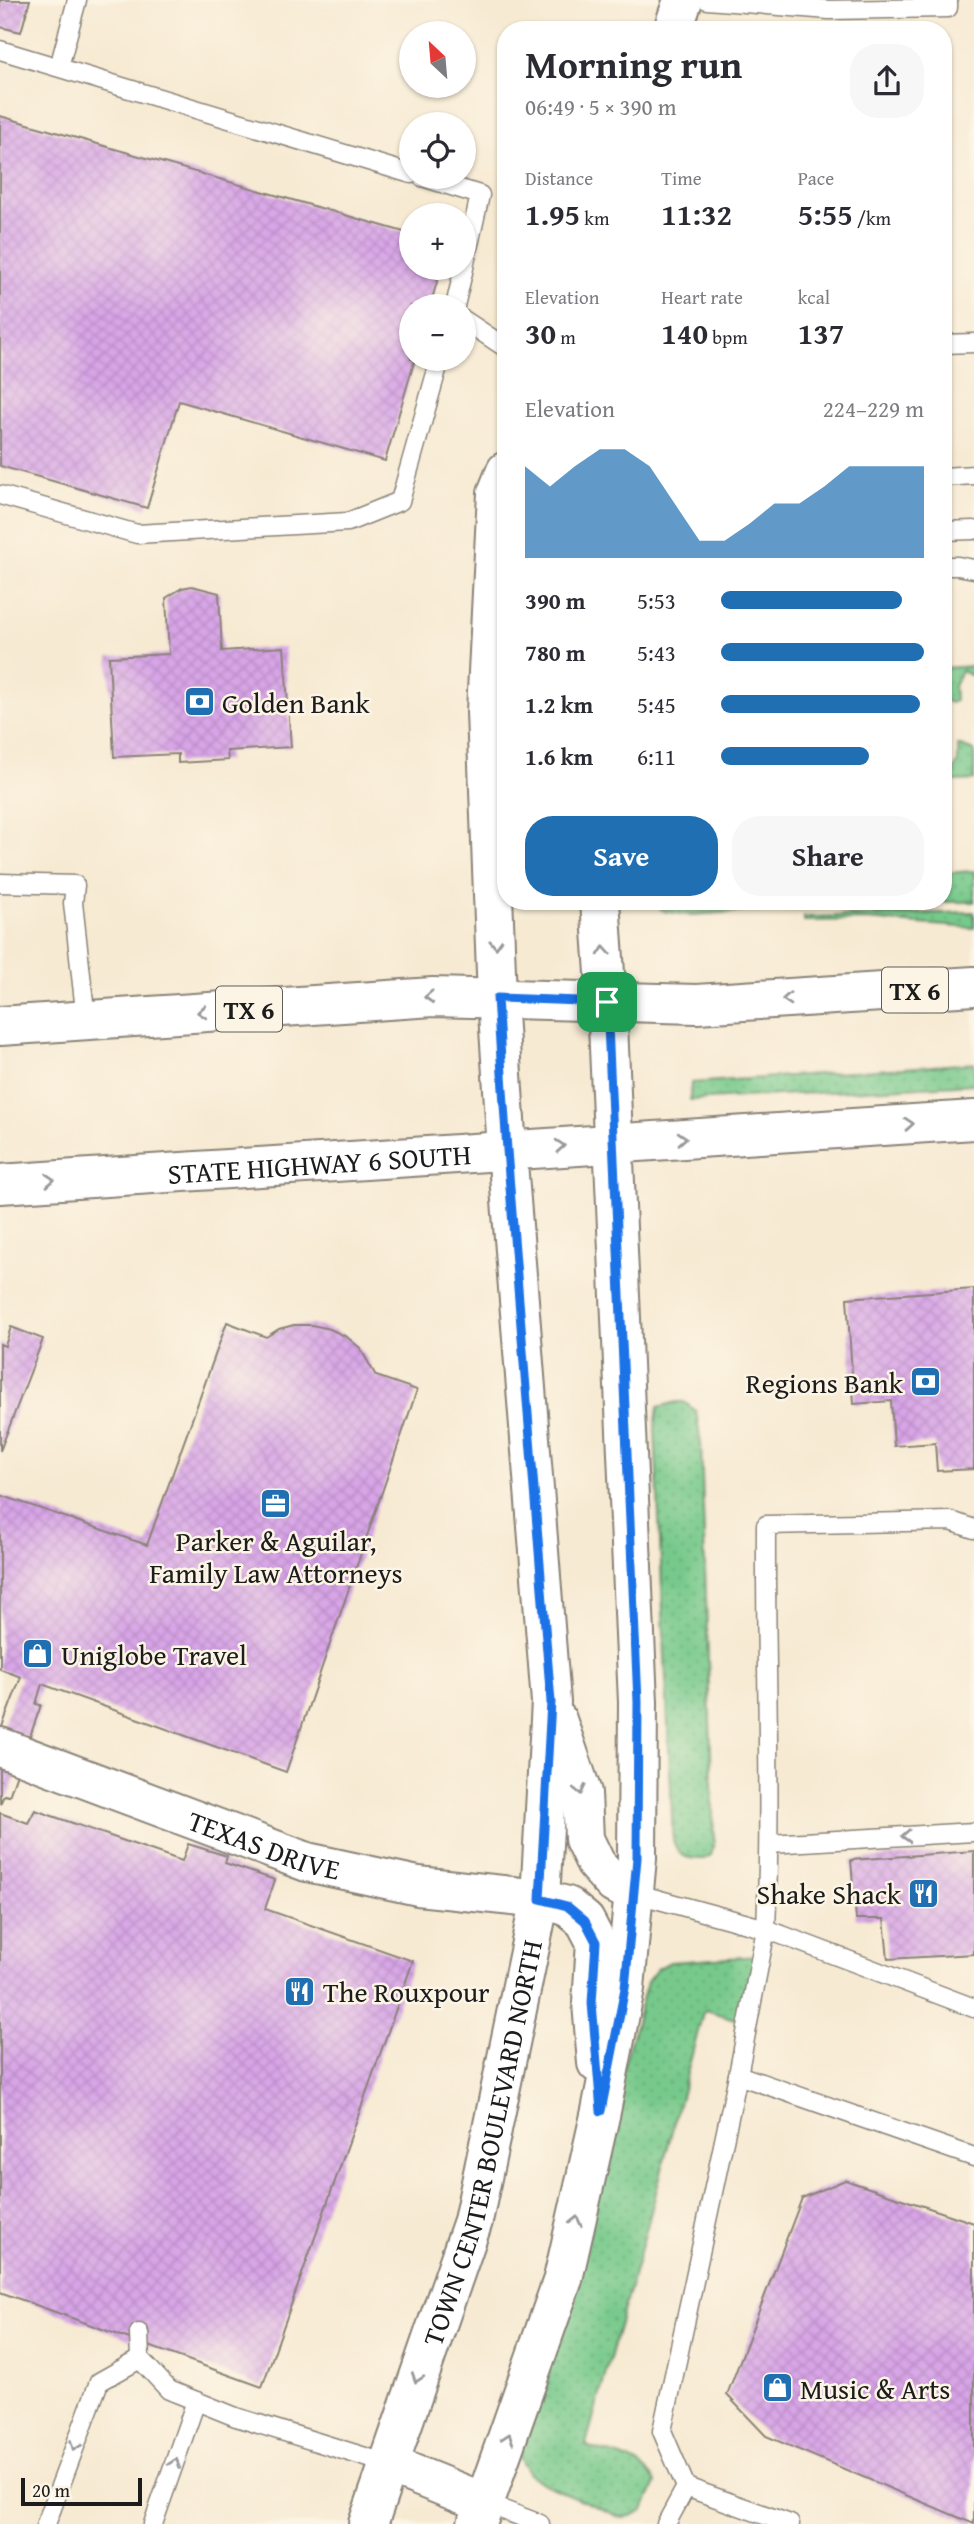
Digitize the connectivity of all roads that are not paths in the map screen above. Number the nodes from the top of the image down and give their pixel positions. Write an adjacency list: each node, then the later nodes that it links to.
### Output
1 (77, 0): 7 (lane)
2 (683, 0): 5 (street)
3 (707, 0): 4 (lane)
4 (948, 0)
5 (676, 21)
6 (0, 50): 7 (lane)
7 (59, 67): 8 (lane)
8 (399, 170)
9 (463, 189): 10 (lane)
10 (476, 212)
11 (476, 328): 12 (lane)
12 (497, 342)
13 (974, 343): 14 (lane)
14 (952, 344)
15 (437, 371): 19 (lane)
16 (974, 475): 17 (lane)
17 (952, 476)
18 (497, 493): 27 (street, TOWN CENTER BOULEVARD NORTH, one-way to 27)
19 (0, 495)
20 (974, 530): 21 (lane)
21 (952, 531)
22 (952, 566): 23 (lane)
23 (974, 569)
24 (0, 883): 29 (lane)
25 (601, 910): 28 (street, one-way to 25)
26 (974, 986): 28 (street, TX 6, one-way to 28)
27 (497, 998): 28 (street, TX 6); 29 (street, TX 6, one-way to 29); 33 (street, TOWN CENTER BOULEVARD NORTH)
28 (607, 1002): 32 (street)
29 (86, 1020): 30 (street, TX 6)
30 (0, 1026)
31 (974, 1120): 32 (street, STATE HIGHWAY 6 SOUTH, one-way to 31)
32 (614, 1143): 33 (street, STATE HIGHWAY 6 SOUTH, one-way to 32); 40 (street)
33 (507, 1150): 34 (street, STATE HIGHWAY 6 SOUTH, one-way to 33); 36 (street, TOWN CENTER BOULEVARD NORTH)
34 (0, 1184)
35 (974, 1530): 39 (lane)
36 (551, 1702): 40 (street, one-way to 40); 41 (street, TOWN CENTER BOULEVARD NORTH)
37 (0, 1747): 41 (street, TEXAS DRIVE)
38 (974, 1832): 39 (lane, one-way to 39)
39 (769, 1844): 42 (lane)
40 (634, 1893): 42 (lane); 45 (street)
41 (540, 1899): 45 (street, TEXAS DRIVE); 50 (street, TOWN CENTER BOULEVARD NORTH, one-way to 50)
42 (766, 1928): 43 (lane); 44 (lane)
43 (974, 2008)
44 (738, 2075): 46 (lane); 51 (lane)
45 (601, 2111): 52 (street, one-way to 45)
46 (974, 2157)
47 (139, 2333): 48 (lane)
48 (140, 2359): 49 (lane); 53 (lane, one-way to 53)
49 (196, 2401): 50 (lane); 54 (lane, one-way to 49)
50 (388, 2464): 52 (street); 55 (street, TOWN CENTER BOULEVARD NORTH)
51 (686, 2487): 57 (lane); 58 (lane)
52 (481, 2513): 56 (lane)
53 (46, 2524)
54 (153, 2524)
55 (368, 2524)
56 (540, 2524)
57 (666, 2524)
58 (790, 2524)

